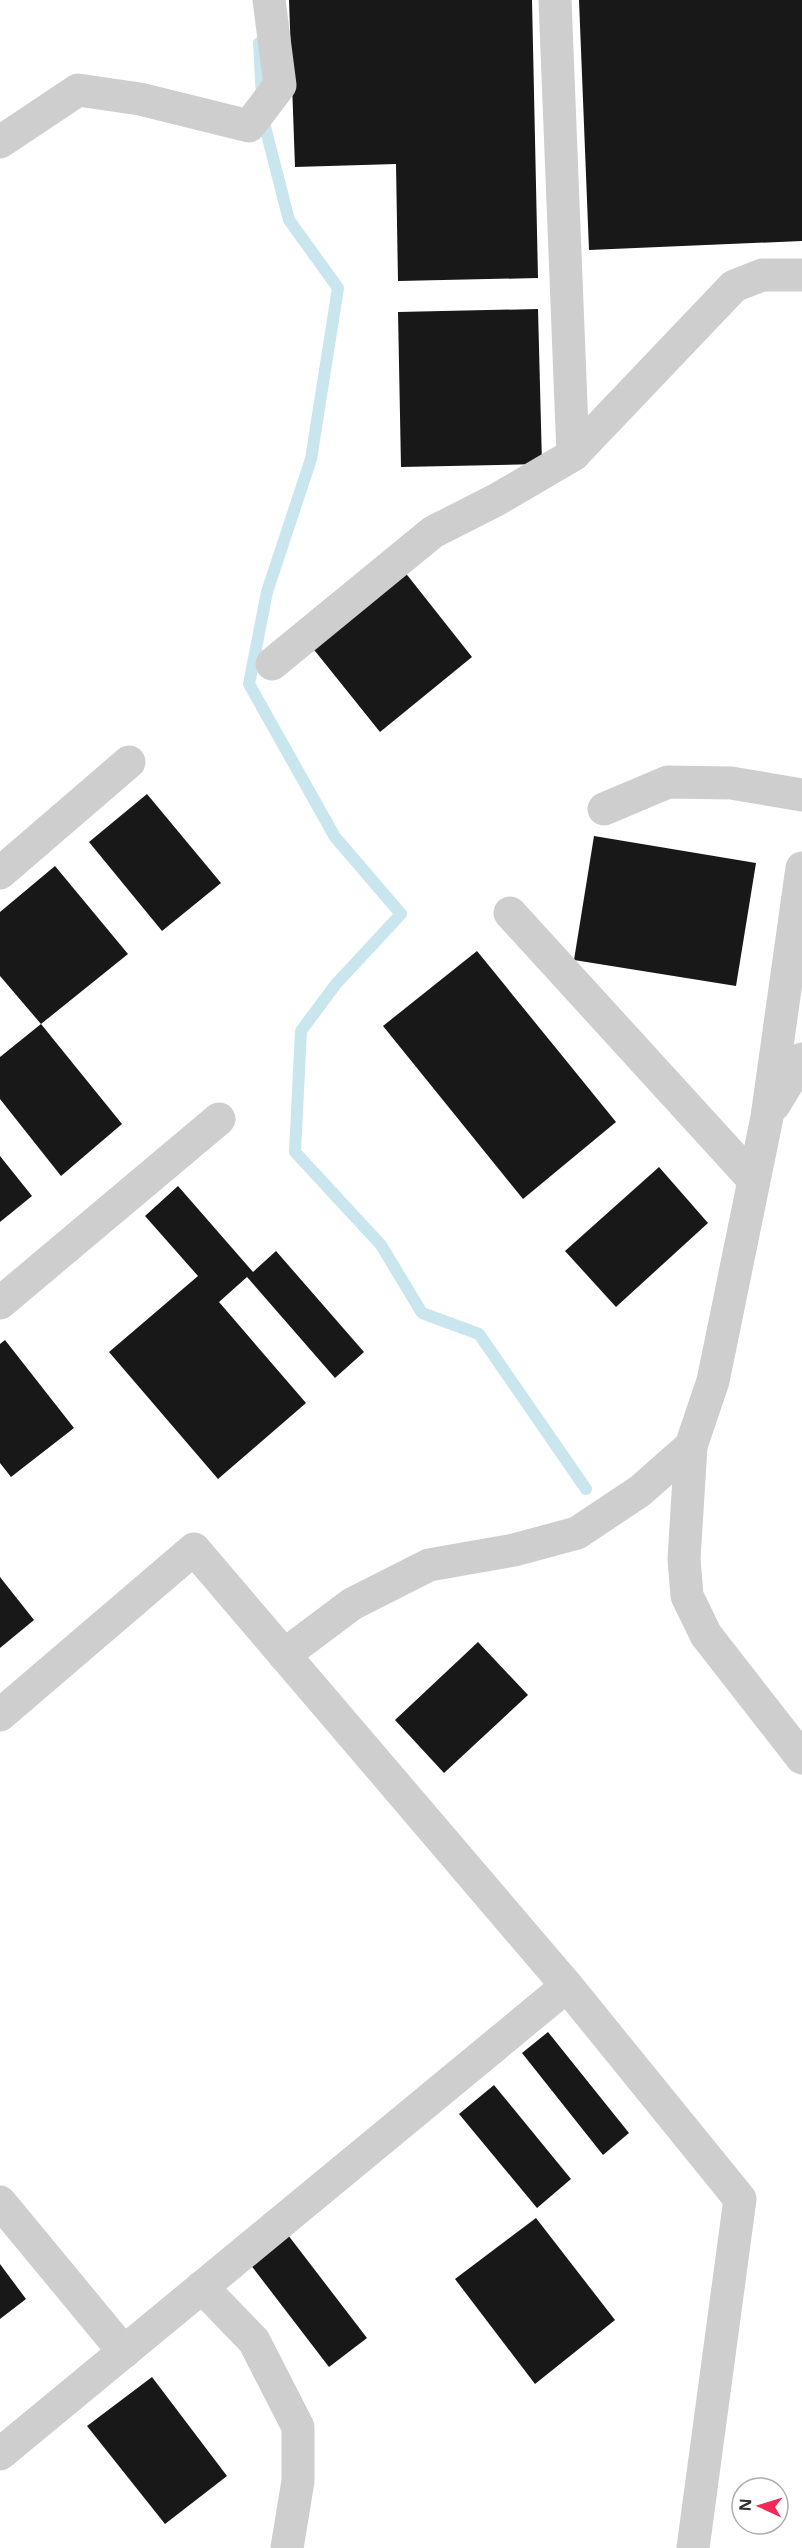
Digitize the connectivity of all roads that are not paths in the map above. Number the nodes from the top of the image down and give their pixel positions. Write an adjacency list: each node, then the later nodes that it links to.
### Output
1 (269, 0): 3 (street)
2 (555, 0): 5 (street)
3 (0, 142)
4 (802, 275): 5 (street)
5 (573, 455): 6 (street)
6 (272, 664)
7 (129, 762): 10 (street)
8 (802, 795): 9 (street)
9 (604, 809)
10 (5, 858)
11 (802, 868): 14 (street)
12 (510, 913): 16 (street)
13 (802, 1059): 14 (street)
14 (767, 1117): 16 (street)
15 (219, 1119): 17 (street)
16 (752, 1178): 18 (street)
17 (0, 1303)
18 (691, 1446): 19 (street); 21 (street)
19 (284, 1654): 20 (street); 22 (street)
20 (0, 1715)
21 (802, 1758)
22 (567, 1986): 24 (street); 28 (street)
23 (0, 2202): 25 (street)
24 (202, 2287): 25 (street); 27 (street)
25 (124, 2352): 26 (street)
26 (0, 2454)
27 (287, 2548)
28 (693, 2548)

